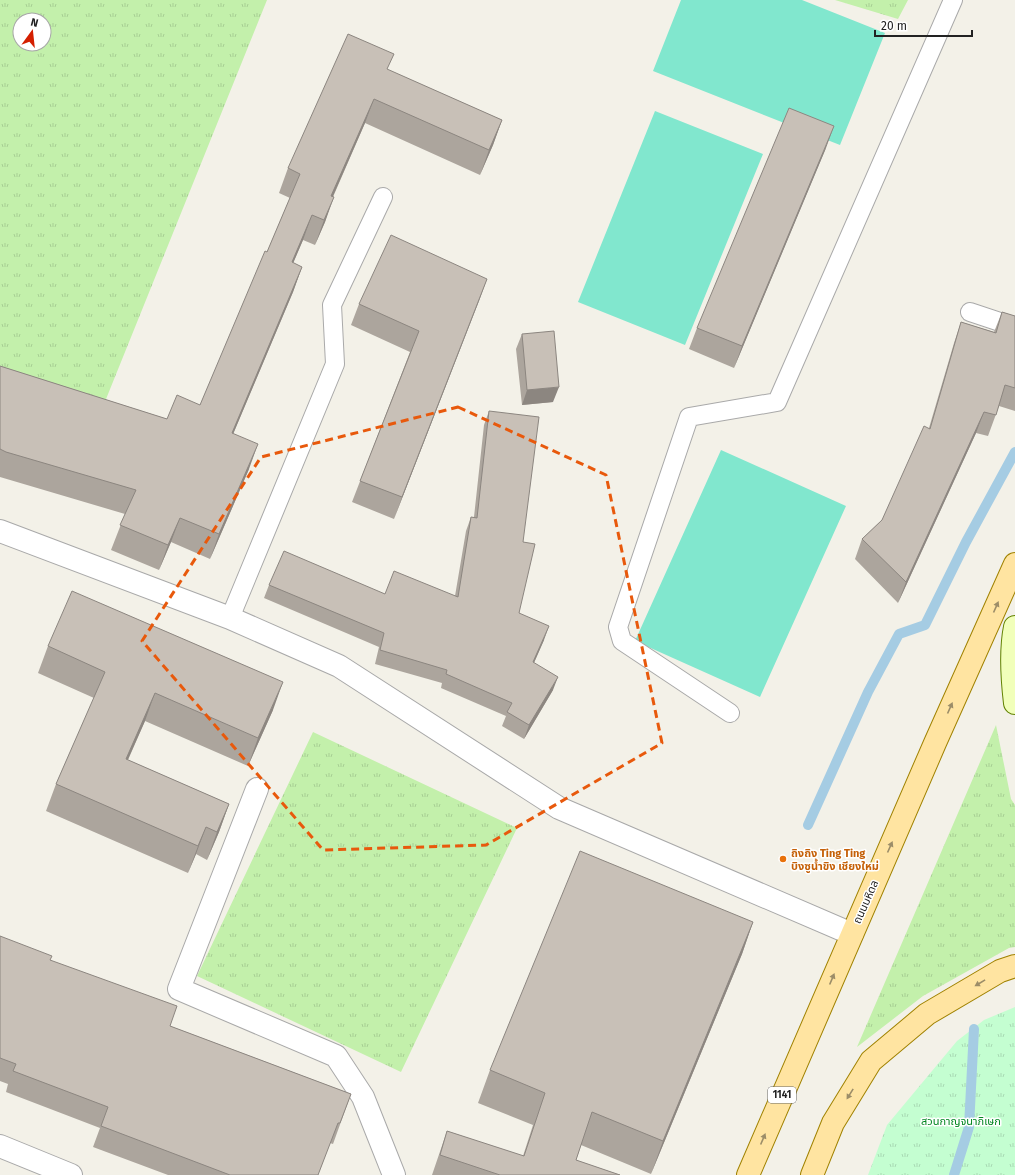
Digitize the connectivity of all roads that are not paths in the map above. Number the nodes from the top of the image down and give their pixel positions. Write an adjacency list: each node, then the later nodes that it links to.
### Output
1 (953, 0): 10 (lane)
2 (384, 197): 7 (lane)
3 (970, 312): 4 (lane)
4 (1015, 327)
5 (0, 531): 7 (street)
6 (1015, 564): 12 (main road, ถนนมหิดล, one-way to 6)
7 (230, 618): 12 (street)
8 (1015, 627): 9 (main road)
9 (1015, 703)
10 (730, 712)
11 (257, 789): 16 (street)
12 (852, 934): 17 (main road, ถนนมหิดล / 1141, one-way to 12)
13 (1015, 966): 18 (main road, one-way to 18)
14 (0, 1148): 15 (street)
15 (71, 1175)
16 (394, 1175)
17 (748, 1175)
18 (812, 1175)

